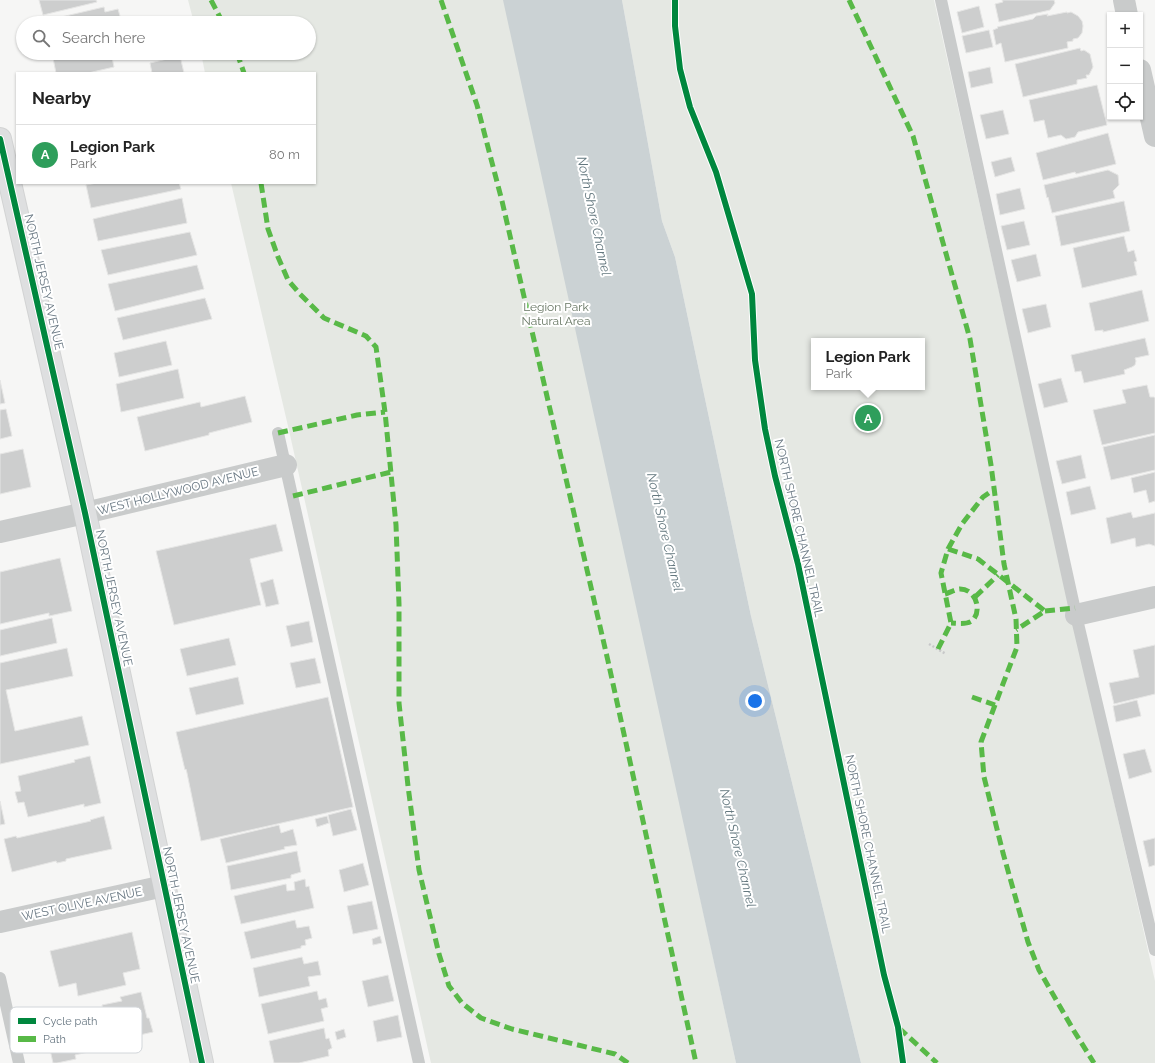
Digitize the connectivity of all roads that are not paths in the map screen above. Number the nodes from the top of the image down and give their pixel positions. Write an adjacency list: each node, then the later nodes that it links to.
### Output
1 (941, 0): 12 (lane)
2 (1124, 0): 3 (street)
3 (1126, 12)
4 (1143, 83): 5 (street)
5 (1155, 136)
6 (0, 142): 9 (main road, NORTH JERSEY AVENUE)
7 (278, 433): 8 (lane)
8 (286, 465): 9 (street, WEST HOLLYWOOD AVENUE); 21 (lane)
9 (85, 513): 10 (street, WEST HOLLYWOOD AVENUE); 13 (main road, NORTH JERSEY AVENUE)
10 (0, 532)
11 (1155, 597): 12 (street)
12 (1076, 615): 15 (lane)
13 (164, 886): 14 (street, WEST OLIVE AVENUE); 20 (main road, NORTH JERSEY AVENUE)
14 (0, 922)
15 (1155, 950)
16 (0, 978): 17 (lane)
17 (10, 1023)
18 (17, 1053): 19 (lane)
19 (19, 1063)
20 (202, 1063)
21 (418, 1063)

